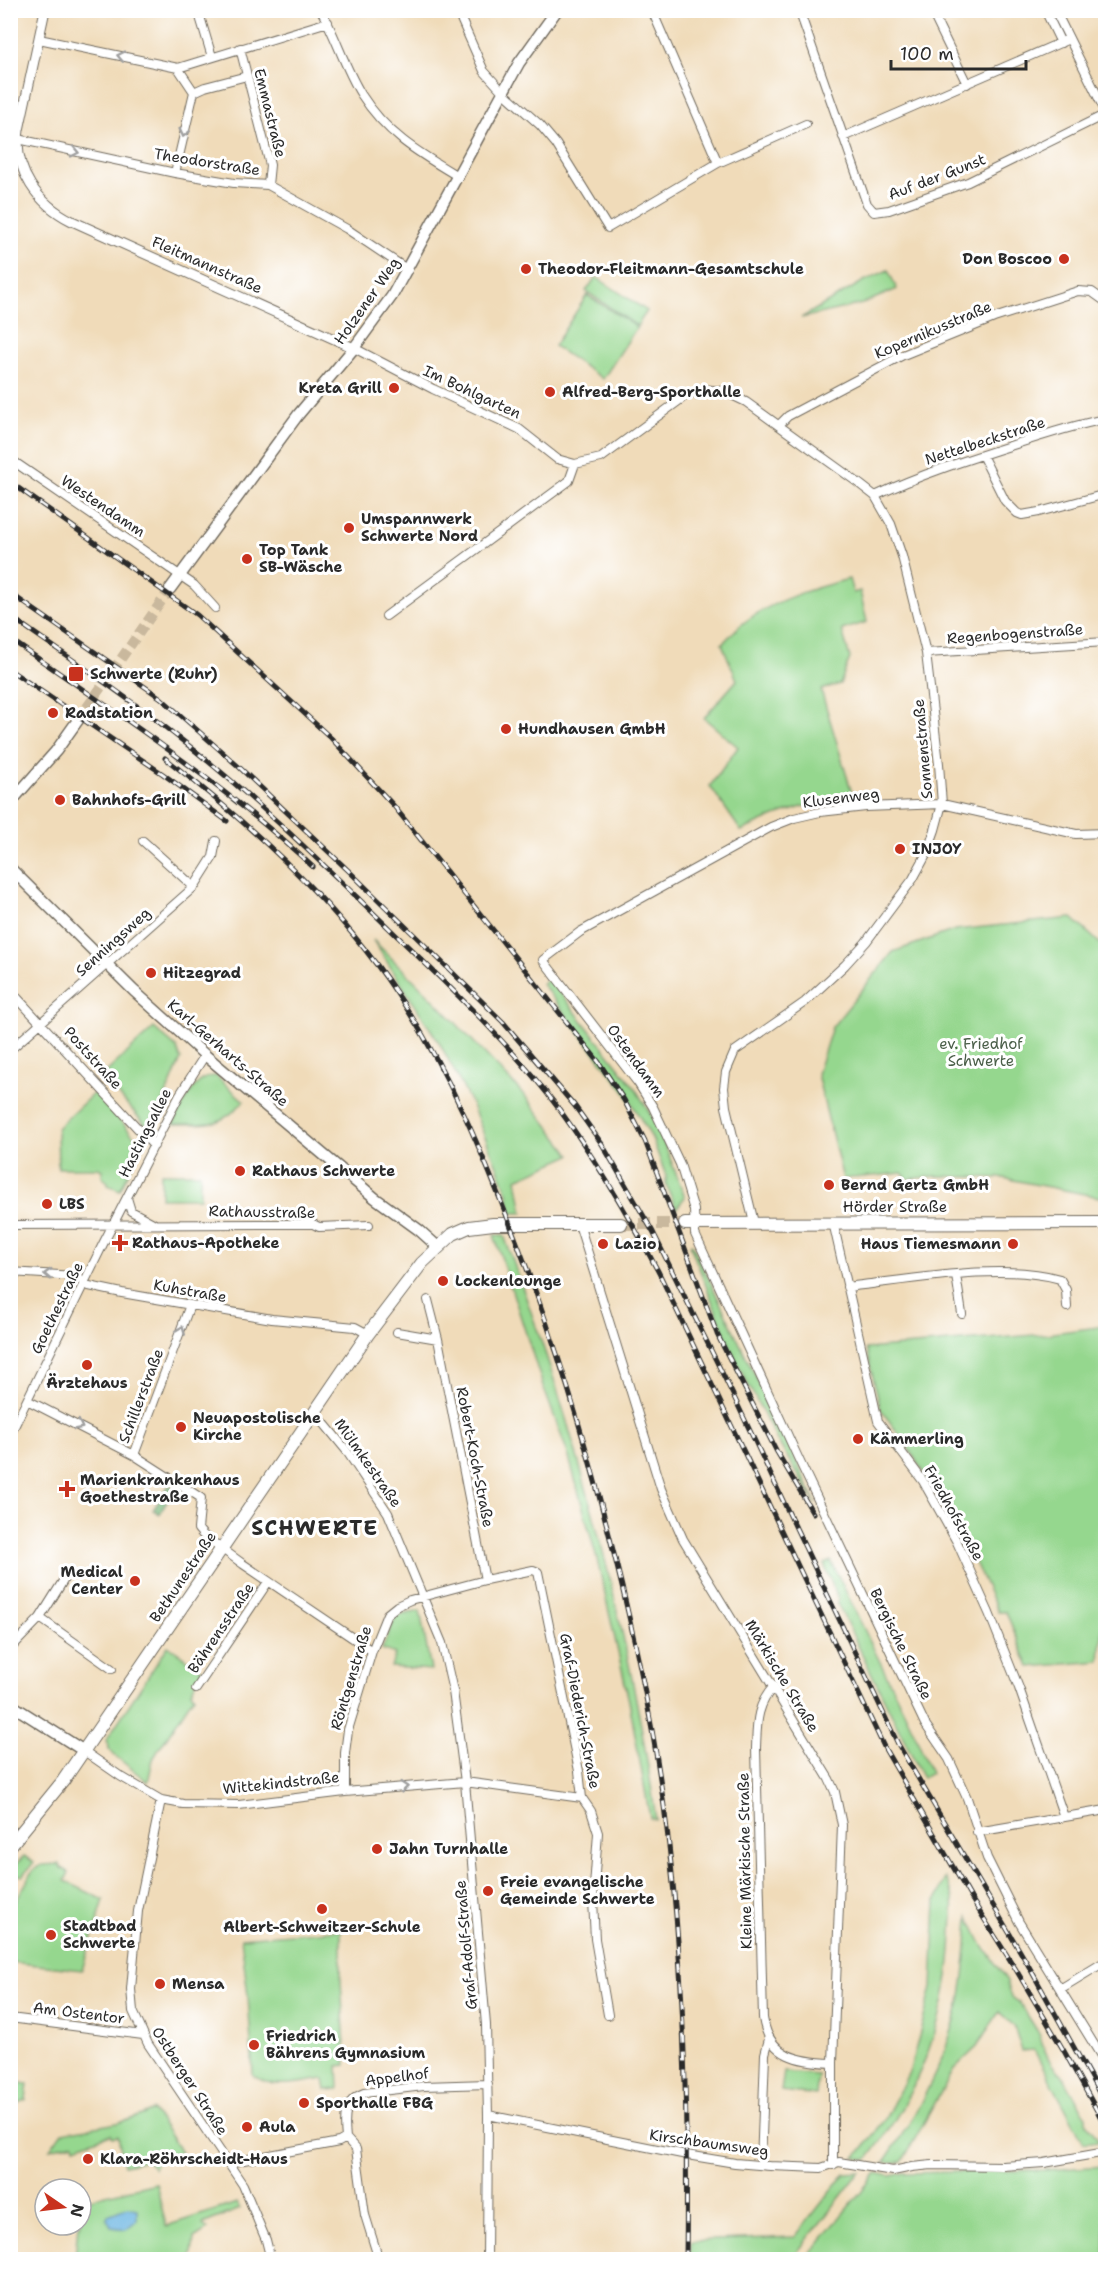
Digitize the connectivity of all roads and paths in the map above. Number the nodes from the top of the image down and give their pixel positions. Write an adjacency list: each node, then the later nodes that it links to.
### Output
1 (45, 10): 12 (street)
2 (198, 10): 16 (street)
3 (321, 10): 11 (street)
4 (457, 10): 21 (street)
5 (557, 10): 21 (main road, Holzener Weg)
6 (648, 10): 26 (street)
7 (799, 10): 24 (street, Auf der Gunst)
8 (931, 10): 19 (street)
9 (1045, 10): 14 (street)
10 (1055, 10): 13 (street)
11 (327, 22): 15 (street); 28 (street)
12 (39, 39): 17 (street, one-way to 12); 25 (street)
13 (1069, 39): 14 (street); 22 (street)
14 (1061, 43): 19 (street)
15 (240, 48): 16 (street); 18 (street, Emmastraße)
16 (212, 57): 17 (street)
17 (178, 68): 20 (street)
18 (247, 76): 20 (street); 29 (street, Emmastraße)
19 (967, 84): 24 (street)
20 (194, 92): 27 (street, one-way to 27)
21 (503, 92): 26 (street); 28 (main road, Holzener Weg)
22 (1106, 113): 24 (street, Auf der Gunst)
23 (806, 124): 26 (street)
24 (843, 137)
25 (18, 139): 27 (street, Theodorstraße, one-way to 27); 32 (street, Fleitmannstraße)
26 (718, 163)
27 (175, 173): 29 (street, Theodorstraße)
28 (459, 177): 30 (main road, Holzener Weg)
29 (268, 185): 30 (street, Theodorstraße)
30 (408, 270): 32 (main road, Holzener Weg)
31 (1106, 302): 34 (street, Kopernikusstraße)
32 (354, 348): 37 (street, Im Bohlgarten); 40 (main road, Holzener Weg)
33 (1106, 419): 35 (street, Nettelbeckstraße)
34 (779, 425): 37 (street, Sonnenstraße); 39 (street, Sonnenstraße)
35 (982, 455): 38 (street); 39 (street, Nettelbeckstraße)
36 (10, 459): 40 (street, Westendamm)
37 (575, 464): 43 (street)
38 (1106, 494)
39 (875, 496): 45 (street, Sonnenstraße)
40 (180, 576): 41 (main road, Holzener Weg); 42 (street)
41 (170, 590)
42 (215, 608)
43 (386, 616)
44 (1106, 642): 45 (street, Regenbogenstraße)
45 (926, 653): 48 (street, Sonnenstraße)
46 (78, 720): 47 (main road)
47 (10, 803)
48 (942, 804): 49 (street, Klusenweg); 54 (street, Klusenweg); 63 (street, Sonnenstraße)
49 (1106, 832)
50 (143, 841): 53 (street)
51 (216, 841): 53 (street, Senningsweg)
52 (10, 868): 55 (main road, Karl-Gerharts-Straße)
53 (194, 887): 55 (street, Senningsweg)
54 (543, 960): 68 (street, Ostendamm)
55 (108, 965): 57 (street, Senningsweg); 59 (main road, Karl-Gerharts-Straße)
56 (10, 990): 57 (street, Poststraße)
57 (43, 1023): 58 (street, Senningsweg); 60 (street, Poststraße)
58 (10, 1050)
59 (205, 1055): 60 (street, Hastingsallee); 72 (main road, Karl-Gerharts-Straße)
60 (154, 1146): 61 (street, Hastingsallee)
61 (127, 1198): 65 (street); 70 (street, Hastingsallee)
62 (833, 1222): 63 (main road, Hörder Straße); 64 (main road, Hörder Straße); 76 (street, Friedhofstraße)
63 (754, 1223): 68 (main road, Hörder Straße)
64 (1106, 1223)
65 (154, 1224): 70 (street, Rathausstraße); 71 (street, Rathausstraße)
66 (579, 1224): 67 (main road); 72 (main road); 97 (street, Märkische Straße)
67 (621, 1224)
68 (689, 1224): 107 (street, Bergische Straße)
69 (10, 1225): 70 (street, Rathausstraße)
70 (113, 1225): 75 (street, Goethestraße)
71 (369, 1225)
72 (438, 1247): 82 (main road, Bethunestraße)
73 (10, 1272): 75 (street, Kuhstraße, one-way to 73)
74 (956, 1275): 76 (street); 79 (street); 80 (street)
75 (85, 1281): 78 (street, Kuhstraße); 84 (street, Goethestraße)
76 (847, 1287): 106 (street, Friedhofstraße)
77 (428, 1300): 83 (street, Robert-Koch-Straße)
78 (190, 1305): 82 (street, Kuhstraße); 87 (street, Schillerstraße, one-way to 78)
79 (1067, 1307)
80 (962, 1314)
81 (397, 1332): 83 (street)
82 (368, 1334): 85 (main road, Bethunestraße)
83 (438, 1340): 89 (street, Robert-Koch-Straße)
84 (27, 1400): 86 (street, Goethestraße); 87 (street, Schillerstraße, one-way to 87)
85 (312, 1413): 88 (main road, Bethunestraße); 92 (street, Mülmkestraße)
86 (10, 1435)
87 (134, 1455): 88 (street)
88 (220, 1548): 91 (street); 100 (main road, Bethunestraße)
89 (485, 1580): 92 (street, Graf-Diederich-Straße); 103 (street, Graf-Diederich-Straße)
90 (63, 1581): 93 (street)
91 (268, 1582): 95 (street); 98 (street, Bährensstraße)
92 (424, 1598): 95 (street, Röntgenstraße); 101 (street, Graf-Adolf-Straße)
93 (40, 1618): 94 (street); 96 (street)
94 (10, 1649)
95 (372, 1651): 102 (street, Röntgenstraße)
96 (112, 1669)
97 (774, 1686): 114 (street, Kleine Märkische Straße); 115 (street, Märkische Straße)
98 (196, 1689)
99 (12, 1708): 100 (main road, Wittekindstraße)
100 (84, 1751): 104 (street, Wittekindstraße); 108 (main road, Bethunestraße)
101 (465, 1782): 102 (street, Wittekindstraße, one-way to 101); 103 (street, Wittekindstraße); 117 (street, Graf-Adolf-Straße)
102 (345, 1792): 104 (street, Wittekindstraße)
103 (582, 1798): 111 (street, Graf-Diederich-Straße)
104 (161, 1800): 113 (street, Ostberger Straße)
105 (1106, 1810): 106 (street)
106 (1064, 1817): 107 (street)
107 (977, 1832): 110 (street, Bergische Straße)
108 (10, 1846)
109 (1106, 1961): 110 (street)
110 (1060, 1989): 116 (street, Bergische Straße)
111 (608, 2015)
112 (10, 2018): 113 (street, Am Ostentor)
113 (143, 2035): 121 (street, Ostberger Straße)
114 (769, 2039): 115 (street); 122 (street, Kleine Märkische Straße)
115 (833, 2063): 123 (street, Märkische Straße)
116 (1106, 2064)
117 (488, 2084): 118 (street, Graf-Adolf-Straße); 119 (street, Appelhof)
118 (488, 2115): 122 (street, Kirschbaumsweg); 126 (street, Graf-Adolf-Straße)
119 (346, 2138): 121 (street); 125 (street, Appelhof)
120 (1105, 2152): 123 (street, Kirschbaumsweg)
121 (228, 2163): 124 (street, Ostberger Straße)
122 (761, 2165): 123 (street, Kirschbaumsweg)
123 (833, 2165)
124 (271, 2259)
125 (379, 2259)
126 (487, 2259)

